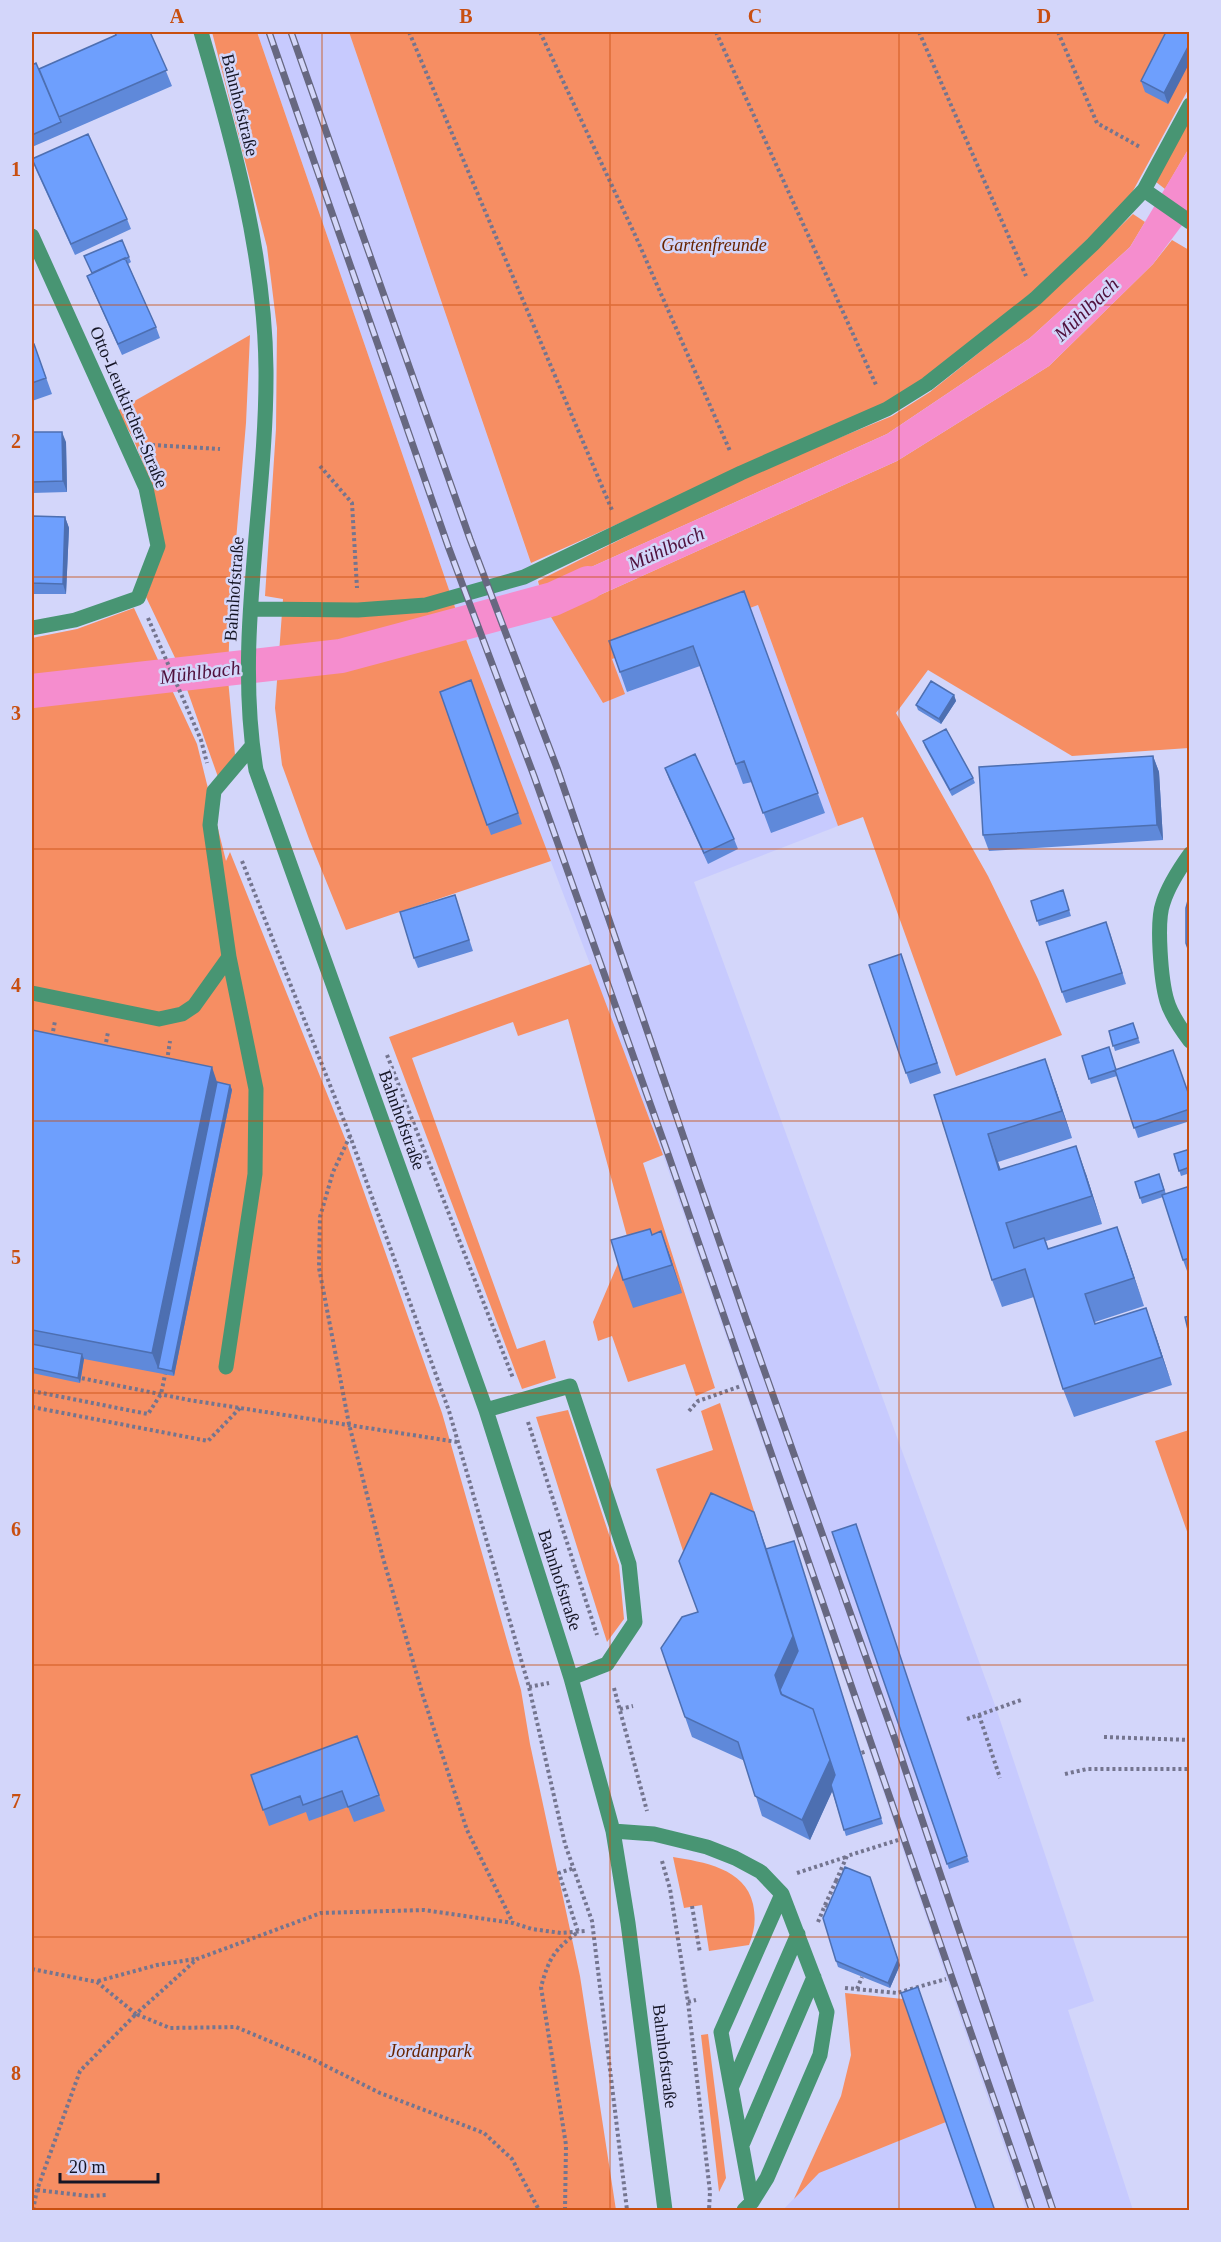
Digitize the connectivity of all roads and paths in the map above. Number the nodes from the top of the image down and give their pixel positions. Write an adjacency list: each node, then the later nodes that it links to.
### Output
1 (201, 32): 19 (street, Bahnhofstraße)
2 (409, 32): 18 (path)
3 (540, 32): 17 (path)
4 (716, 32): 13 (path)
5 (919, 32): 12 (path)
6 (1058, 32): 8 (path)
7 (1190, 105): 8 (street)
8 (1161, 158): 9 (street)
9 (1144, 190): 10 (street); 12 (street)
10 (1190, 222)
11 (32, 236): 14 (street, Otto-Leutkircher-Straße)
12 (1035, 299): 13 (street)
13 (887, 409): 17 (street)
14 (127, 444): 15 (path); 21 (street, Otto-Leutkircher-Straße)
15 (220, 449)
16 (320, 466): 20 (path)
17 (741, 473): 18 (street)
18 (621, 529): 20 (street)
19 (251, 609): 20 (street); 23 (street, Bahnhofstraße)
20 (358, 610)
21 (32, 628)
22 (159, 640): 24 (path)
23 (252, 746): 24 (street); 45 (street, Bahnhofstraße)
24 (214, 791): 27 (street)
25 (1190, 854): 32 (street)
26 (241, 858): 36 (path)
27 (229, 957): 28 (street); 38 (street)
28 (32, 993)
29 (56, 1014): 33 (path)
30 (108, 1028): 34 (path)
31 (170, 1037): 35 (path)
32 (1190, 1041)
33 (51, 1043)
34 (105, 1052)
35 (166, 1066)
36 (350, 1136): 47 (path); 48 (path)
37 (168, 1360): 42 (path)
38 (226, 1366)
39 (67, 1376): 42 (path)
40 (741, 1386): 46 (path)
41 (32, 1391): 42 (path)
42 (161, 1394): 44 (path)
43 (32, 1407): 44 (path)
44 (240, 1408): 47 (path)
45 (486, 1410): 49 (street, Bahnhofstraße); 49 (street)
46 (689, 1411)
47 (349, 1424): 48 (path); 72 (path)
48 (457, 1442): 65 (path)
49 (571, 1678): 62 (street, Bahnhofstraße)
50 (1021, 1700): 53 (path)
51 (633, 1706): 52 (path)
52 (620, 1709)
53 (978, 1715): 54 (path); 61 (path)
54 (967, 1719)
55 (1104, 1737): 56 (path)
56 (1190, 1740)
57 (867, 1751): 58 (path)
58 (849, 1757)
59 (1190, 1769): 60 (path)
60 (1065, 1774)
61 (1000, 1778)
62 (613, 1831): 69 (street); 96 (street, Bahnhofstraße)
63 (898, 1840): 64 (path)
64 (847, 1857): 66 (path); 67 (path)
65 (574, 1868): 74 (path); 95 (path)
66 (797, 1879)
67 (836, 1881): 68 (path); 70 (path)
68 (842, 1883)
69 (782, 1894): 75 (street); 87 (street)
70 (825, 1905)
71 (692, 1906): 76 (path)
72 (513, 1923): 74 (path); 77 (path)
73 (586, 1931): 74 (path)
74 (578, 1932): 94 (path)
75 (798, 1934): 82 (street); 87 (street)
76 (700, 1953)
77 (197, 1959): 81 (path); 86 (path)
78 (32, 1969): 81 (path)
79 (862, 1977): 83 (path)
80 (946, 1979): 83 (path)
81 (97, 1982): 86 (path)
82 (815, 1982): 83 (path); 88 (street); 91 (street)
83 (857, 1989)
84 (696, 2001): 85 (path)
85 (688, 2002)
86 (136, 2014): 89 (path); 93 (path)
87 (732, 2086): 88 (street)
88 (742, 2145): 91 (street)
89 (37, 2190): 90 (path); 92 (path)
90 (107, 2195)
91 (748, 2206)
92 (33, 2211)
93 (539, 2211)
94 (565, 2211)
95 (627, 2211)
96 (665, 2211)

